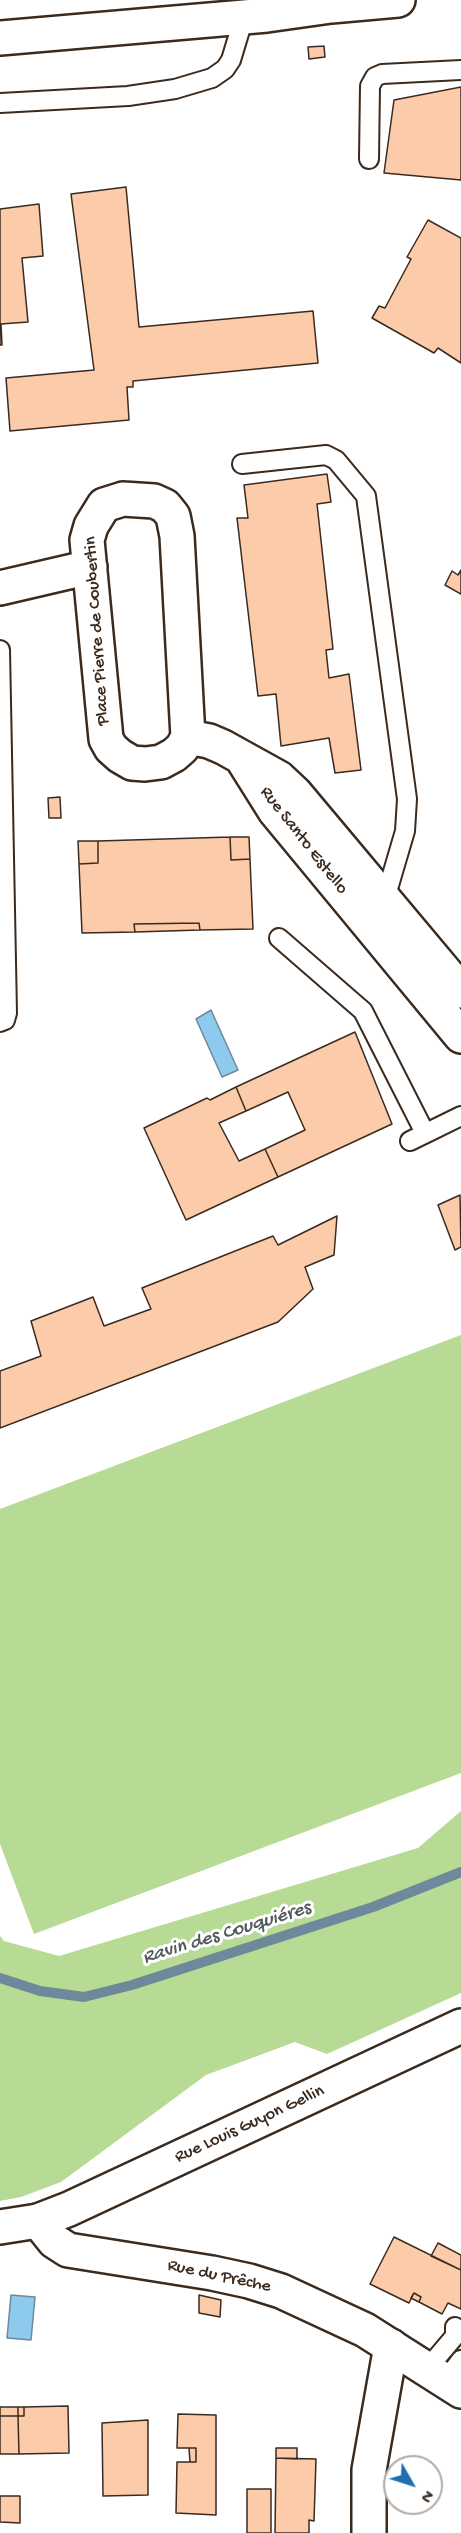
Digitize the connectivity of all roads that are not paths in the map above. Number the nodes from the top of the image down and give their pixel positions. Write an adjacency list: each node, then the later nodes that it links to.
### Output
1 (398, 0): 2 (street)
2 (348, 2): 3 (street)
3 (244, 17): 4 (street); 6 (lane)
4 (0, 38)
5 (461, 70): 7 (lane)
6 (0, 103)
7 (369, 159)
8 (242, 464): 14 (lane)
9 (90, 567): 10 (street); 12 (street, Place Pierre de Coubertin); 12 (street, Place Pierre de Coubertin)
10 (0, 588)
11 (0, 650): 17 (lane)
12 (188, 737): 13 (street)
13 (240, 756): 14 (street, Rue Santo Estello); 18 (street, Rue Santo Estello)
14 (385, 899): 16 (street, Rue Santo Estello)
15 (279, 938): 19 (lane)
16 (461, 991)
17 (0, 1022)
18 (461, 1035)
19 (461, 1116)
20 (461, 2026): 21 (street, Rue Louis Guyon Gellin)
21 (38, 2221): 22 (street); 24 (street, Rue du Prêche)
22 (0, 2227)
23 (455, 2326): 25 (lane)
24 (391, 2346): 25 (street, Rue du Prêche); 26 (street)
25 (448, 2375)
26 (369, 2533)

